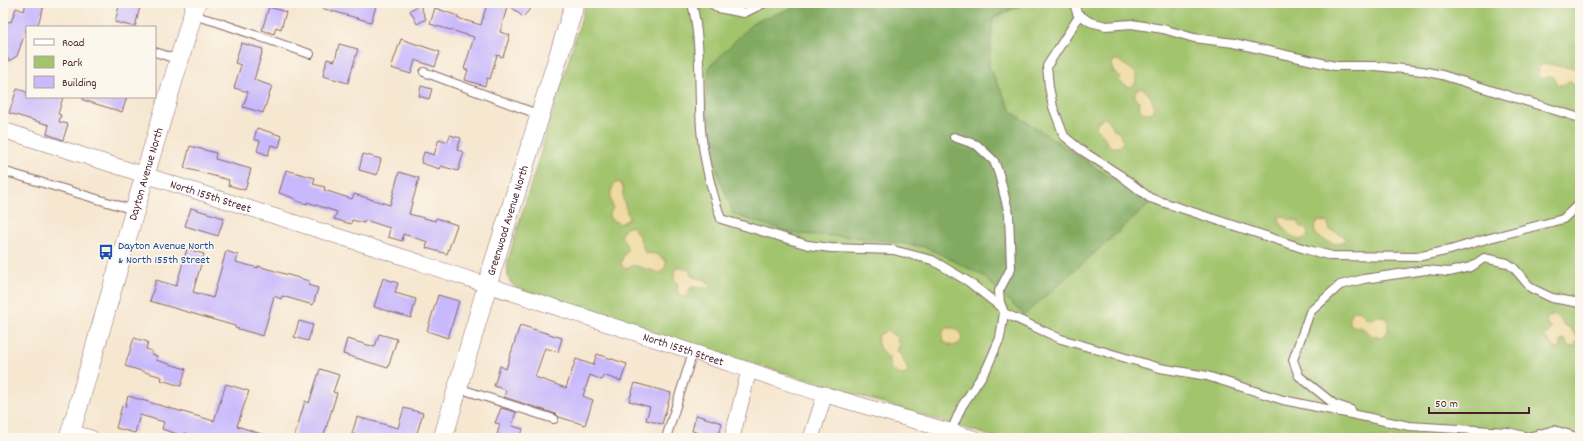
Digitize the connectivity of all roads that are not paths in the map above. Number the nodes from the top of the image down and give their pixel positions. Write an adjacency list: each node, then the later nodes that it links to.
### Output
1 (575, 3): 12 (street, Greenwood Avenue North)
2 (692, 3): 22 (lane)
3 (711, 3): 4 (lane)
4 (765, 3)
5 (1074, 3): 7 (lane)
6 (193, 7): 9 (lane); 10 (street, Dayton Avenue North)
7 (1080, 15): 13 (lane); 18 (lane)
8 (156, 52): 10 (lane)
9 (310, 54)
10 (179, 60): 17 (street, Dayton Avenue North)
11 (424, 72): 12 (lane)
12 (540, 115): 20 (street, Greenwood Avenue North)
13 (1580, 118)
14 (3, 130): 17 (street, North 155th Street)
15 (954, 137): 22 (lane)
16 (3, 171): 19 (lane)
17 (144, 175): 19 (street, Dayton Avenue North); 20 (street, North 155th Street)
18 (1580, 203)
19 (134, 210): 30 (street, Dayton Avenue North)
20 (488, 285): 23 (street, North 155th Street); 25 (street, Greenwood Avenue North)
21 (1580, 303): 28 (lane)
22 (1003, 311): 28 (lane); 29 (lane)
23 (693, 352): 24 (street, North 155th Street); 33 (lane)
24 (748, 370): 26 (street, North 155th Street); 34 (street)
25 (458, 388): 27 (lane); 32 (street, Greenwood Avenue North)
26 (825, 394): 29 (street, North 155th Street); 35 (street)
27 (554, 419)
28 (1376, 420): 37 (lane)
29 (947, 433): 36 (street, North 155th Street)
30 (70, 435): 31 (street)
31 (91, 438)
32 (443, 438)
33 (666, 438)
34 (732, 438)
35 (811, 438)
36 (973, 438)
37 (1580, 438)

